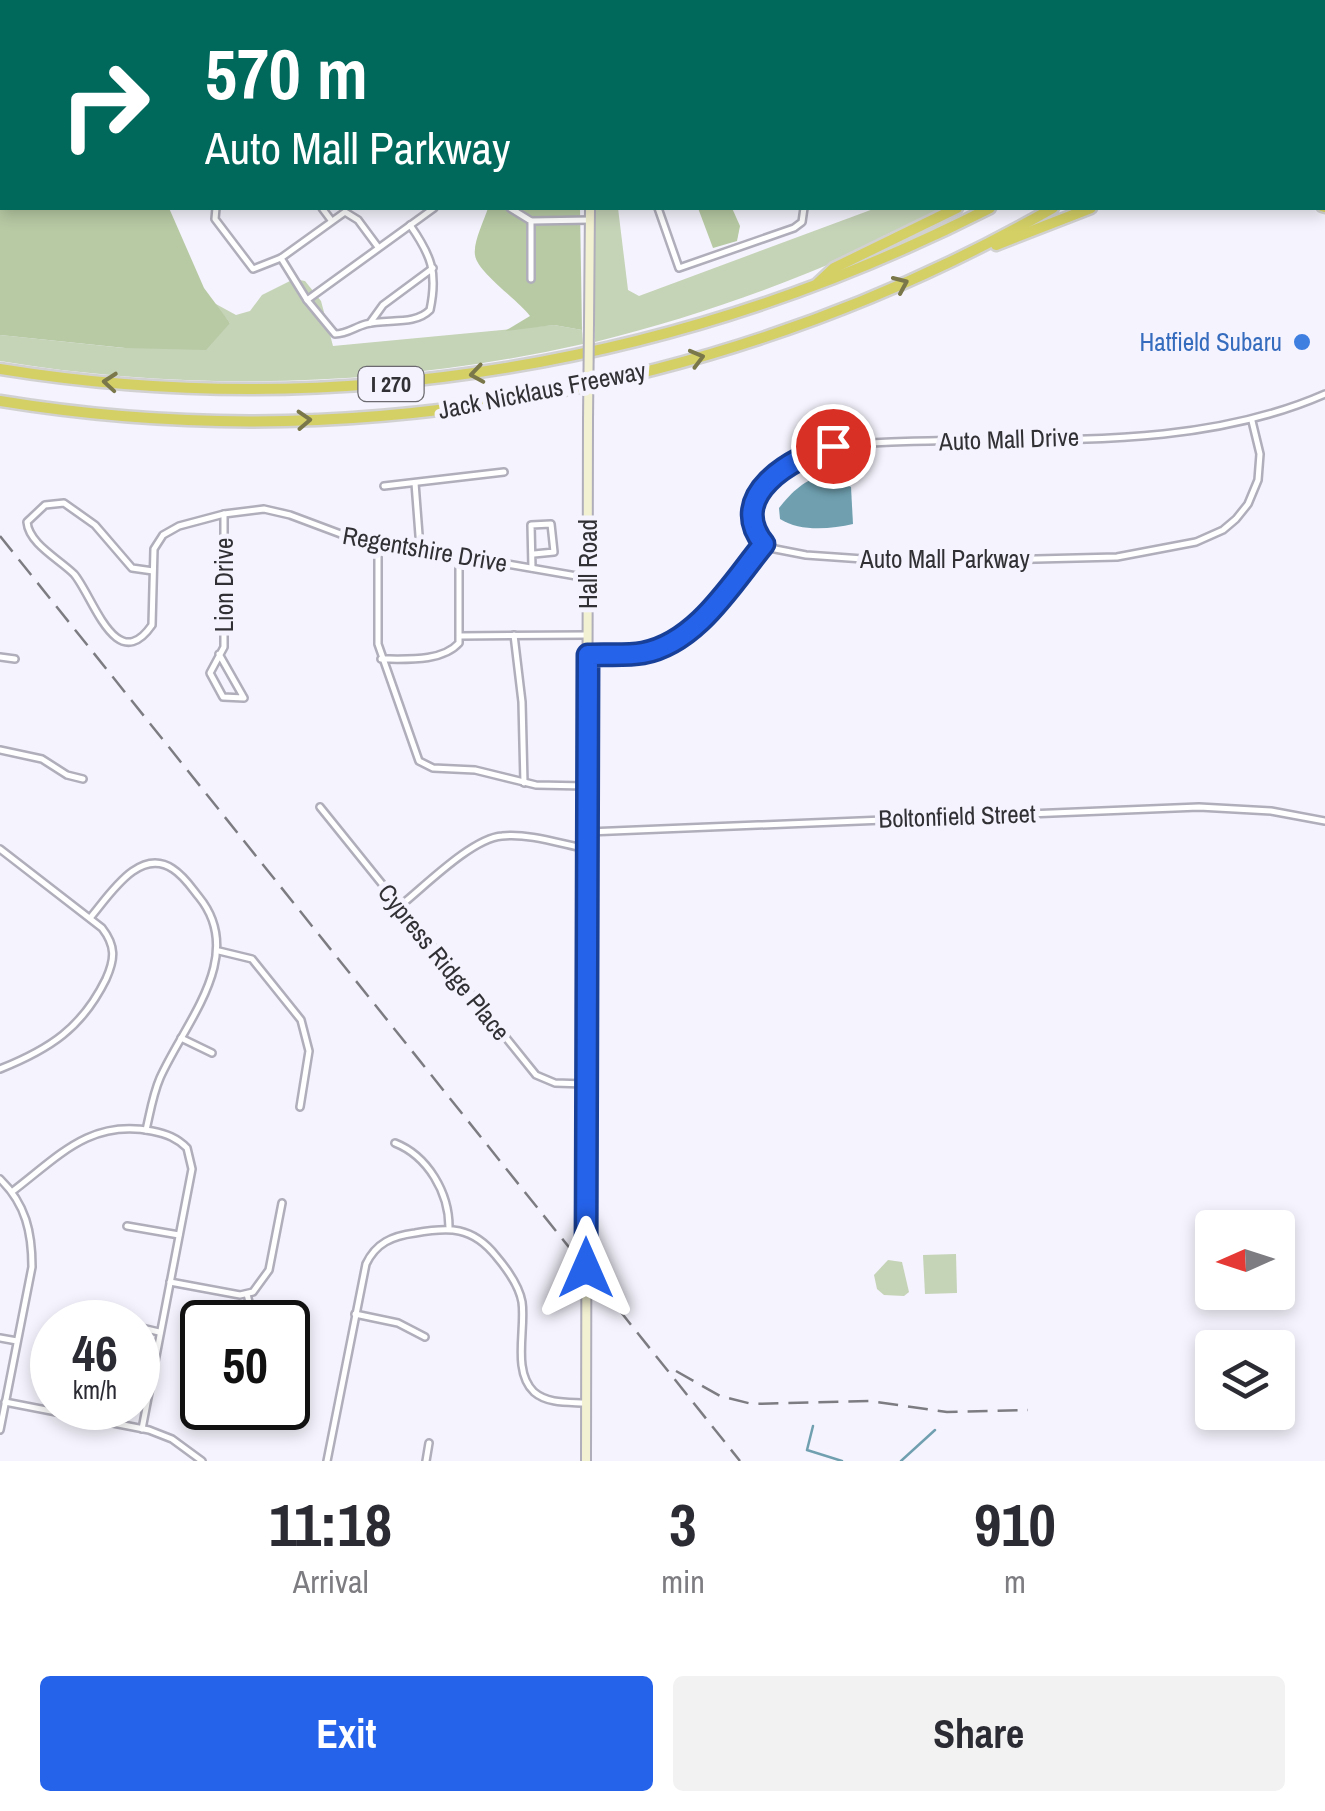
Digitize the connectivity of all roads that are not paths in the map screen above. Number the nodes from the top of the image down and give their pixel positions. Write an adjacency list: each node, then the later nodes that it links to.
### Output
1 (216, 210): 17 (street)
2 (324, 210): 12 (street)
3 (431, 210): 15 (street)
4 (513, 210): 14 (street)
5 (590, 210): 13 (main road, Hall Road)
6 (659, 210): 7 (street)
7 (804, 210)
8 (952, 210): 21 (highway)
9 (986, 210): 21 (highway, Jack Nicklaus Freeway / I 270)
10 (1049, 210): 18 (highway, Jack Nicklaus Freeway / I 270)
11 (1086, 210): 18 (highway)
12 (331, 220): 16 (street); 17 (street)
13 (590, 220): 14 (street); 39 (main road, Hall Road, bridge)
14 (530, 221): 20 (street)
15 (410, 225): 16 (street); 19 (street)
16 (378, 247): 22 (street)
17 (282, 258): 22 (street)
18 (944, 265): 26 (highway, Jack Nicklaus Freeway / I 270, one-way to 18)
19 (433, 268): 23 (street); 23 (street)
20 (531, 279)
21 (816, 286): 24 (highway, Jack Nicklaus Freeway / I 270, one-way to 24)
22 (308, 300): 23 (street)
23 (370, 323)
24 (0, 370)
25 (1325, 394): 27 (street, Auto Mall Drive)
26 (0, 401)
27 (1252, 420): 32 (street, Auto Mall Drive); 32 (street, Auto Mall Parkway)
28 (504, 472): 29 (street)
29 (414, 482): 30 (street); 33 (street)
30 (384, 486)
31 (224, 514): 33 (street, Regentshire Drive); 38 (street, Regentshire Drive); 43 (street, Lion Drive)
32 (764, 544): 44 (street)
33 (420, 548): 36 (street, Regentshire Drive)
34 (534, 554): 34 (street); 36 (street)
35 (378, 557): 47 (street)
36 (532, 568): 39 (street, Regentshire Drive)
37 (459, 569): 42 (street)
38 (153, 571): 38 (street, Regentshire Drive)
39 (588, 578): 41 (main road, Hall Road)
40 (514, 635): 41 (street); 42 (street); 50 (street)
41 (588, 635): 44 (main road, Hall Road)
42 (460, 636): 47 (street)
43 (220, 654): 43 (street, Lion Drive)
44 (588, 655): 51 (main road, Hall Road)
45 (0, 657): 46 (street)
46 (15, 659)
47 (381, 659): 50 (street)
48 (0, 750): 49 (street)
49 (83, 779)
50 (524, 783): 51 (street)
51 (589, 786): 54 (main road, Hall Road)
52 (320, 807): 57 (street, Cypress Ridge Place)
53 (1325, 821): 54 (street, Boltonfield Street)
54 (588, 832): 56 (main road, Hall Road)
55 (0, 849): 58 (street)
56 (588, 849): 57 (street); 63 (main road, Hall Road)
57 (400, 906): 63 (street, Cypress Ridge Place)
58 (90, 918): 59 (street); 62 (street)
59 (219, 951): 60 (street); 64 (street)
60 (181, 1038): 61 (street); 65 (street)
61 (212, 1054)
62 (0, 1069)
63 (585, 1084): 82 (main road, Hall Road)
64 (300, 1107)
65 (146, 1130): 68 (street); 72 (street)
66 (394, 1144): 71 (street)
67 (0, 1179): 68 (street)
68 (12, 1191): 80 (street)
69 (282, 1203): 74 (street)
70 (128, 1226): 72 (street)
71 (449, 1227): 76 (street); 82 (street)
72 (180, 1235): 73 (street)
73 (170, 1282): 74 (street); 77 (street)
74 (247, 1294): 75 (street)
75 (248, 1300)
76 (355, 1314): 78 (street); 88 (street)
77 (160, 1332)
78 (424, 1337)
79 (0, 1338): 80 (street)
80 (17, 1341): 81 (street)
81 (6, 1402): 83 (street); 84 (street)
82 (586, 1402): 90 (main road, Hall Road)
83 (30, 1407)
84 (0, 1430)
85 (145, 1430): 87 (street)
86 (429, 1442): 89 (street)
87 (202, 1461)
88 (326, 1461)
89 (426, 1461)
90 (586, 1461)

